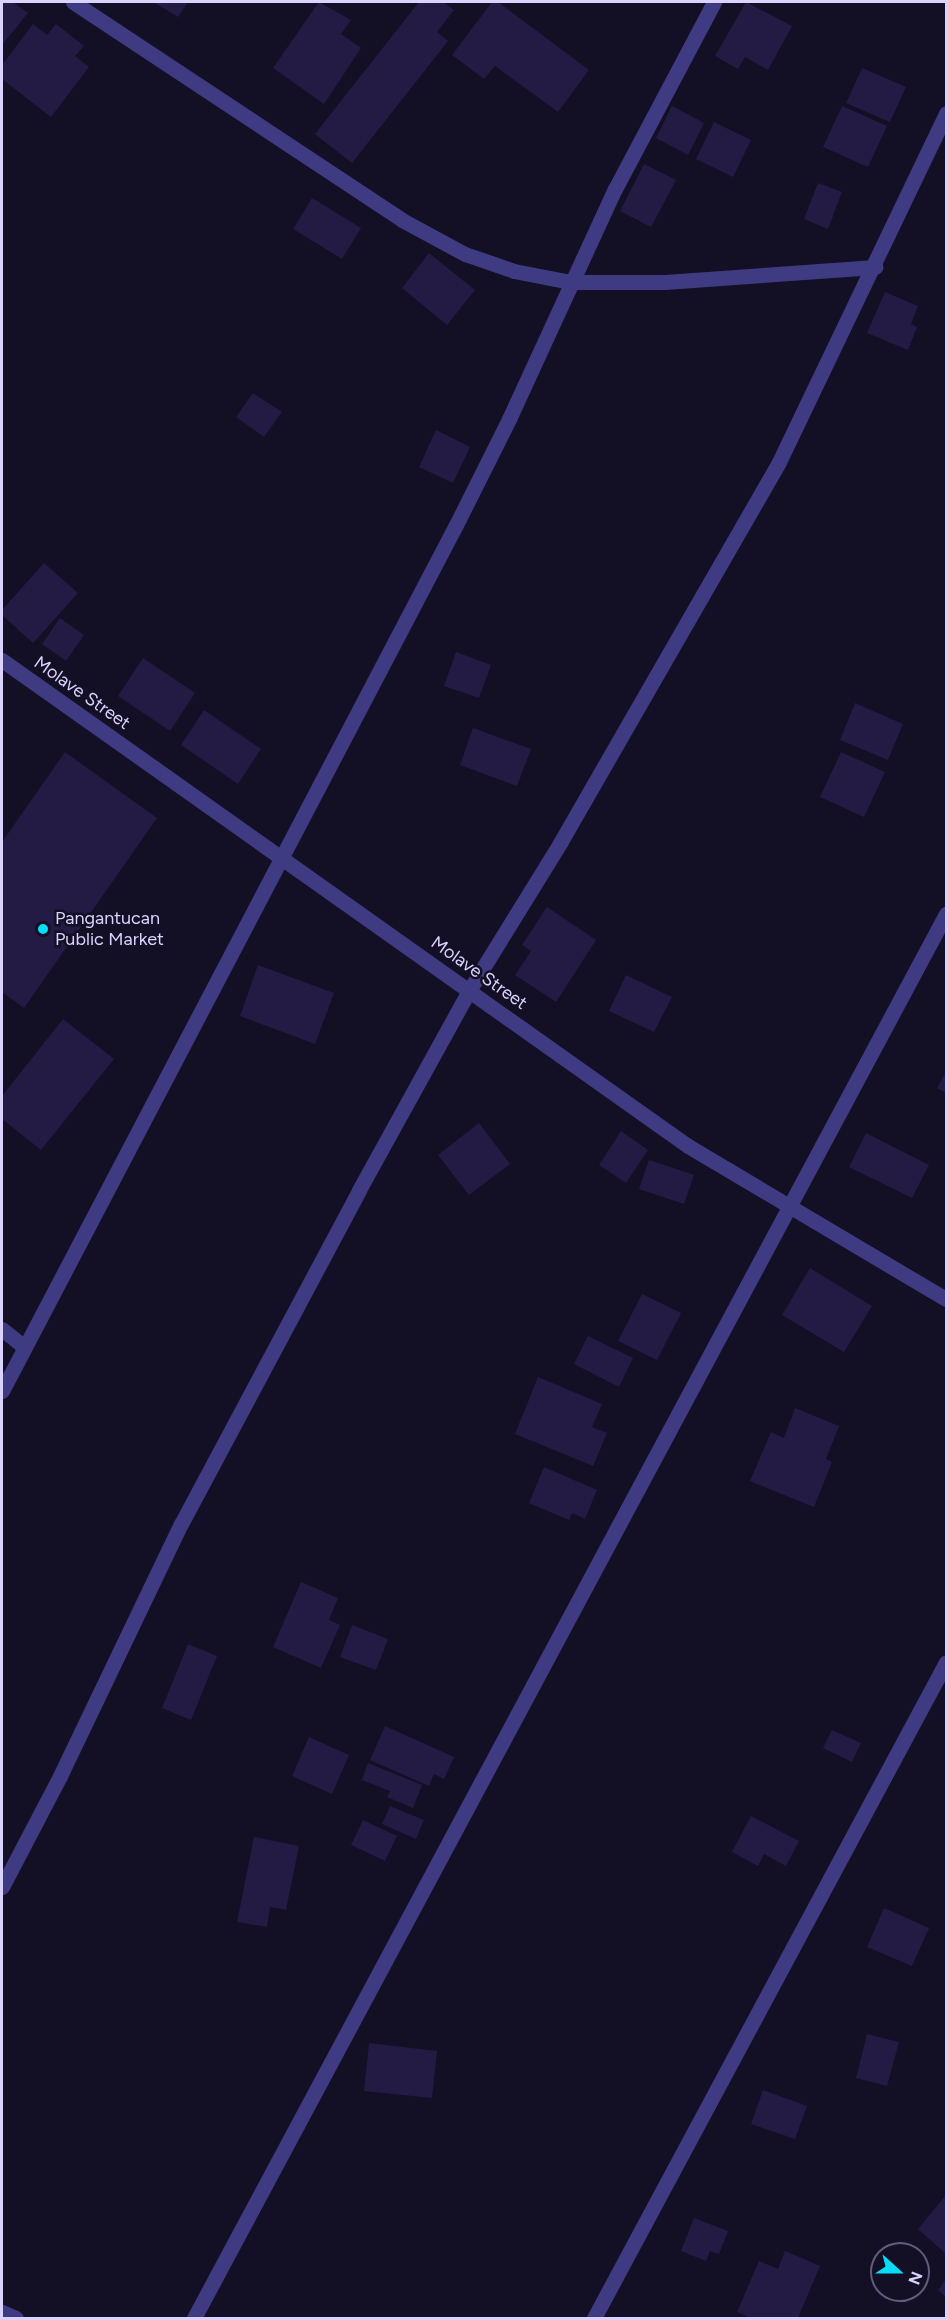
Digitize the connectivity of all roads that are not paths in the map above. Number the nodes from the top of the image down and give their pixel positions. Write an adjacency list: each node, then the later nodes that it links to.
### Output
1 (73, 2): 5 (street)
2 (714, 2): 5 (street)
3 (946, 113): 4 (street)
4 (875, 267): 5 (street); 9 (street)
5 (570, 282): 7 (street)
6 (2, 660): 7 (street, Molave Street)
7 (280, 857): 9 (street, Molave Street); 13 (street)
8 (946, 914): 10 (street)
9 (470, 989): 10 (street, Molave Street); 16 (street)
10 (790, 1209): 11 (street, Molave Street); 19 (street)
11 (946, 1299)
12 (2, 1329): 13 (street)
13 (24, 1347): 14 (street)
14 (2, 1391)
15 (946, 1662): 20 (street)
16 (2, 1887)
17 (2, 2312): 18 (street)
18 (16, 2319)
19 (194, 2319)
20 (594, 2319)

